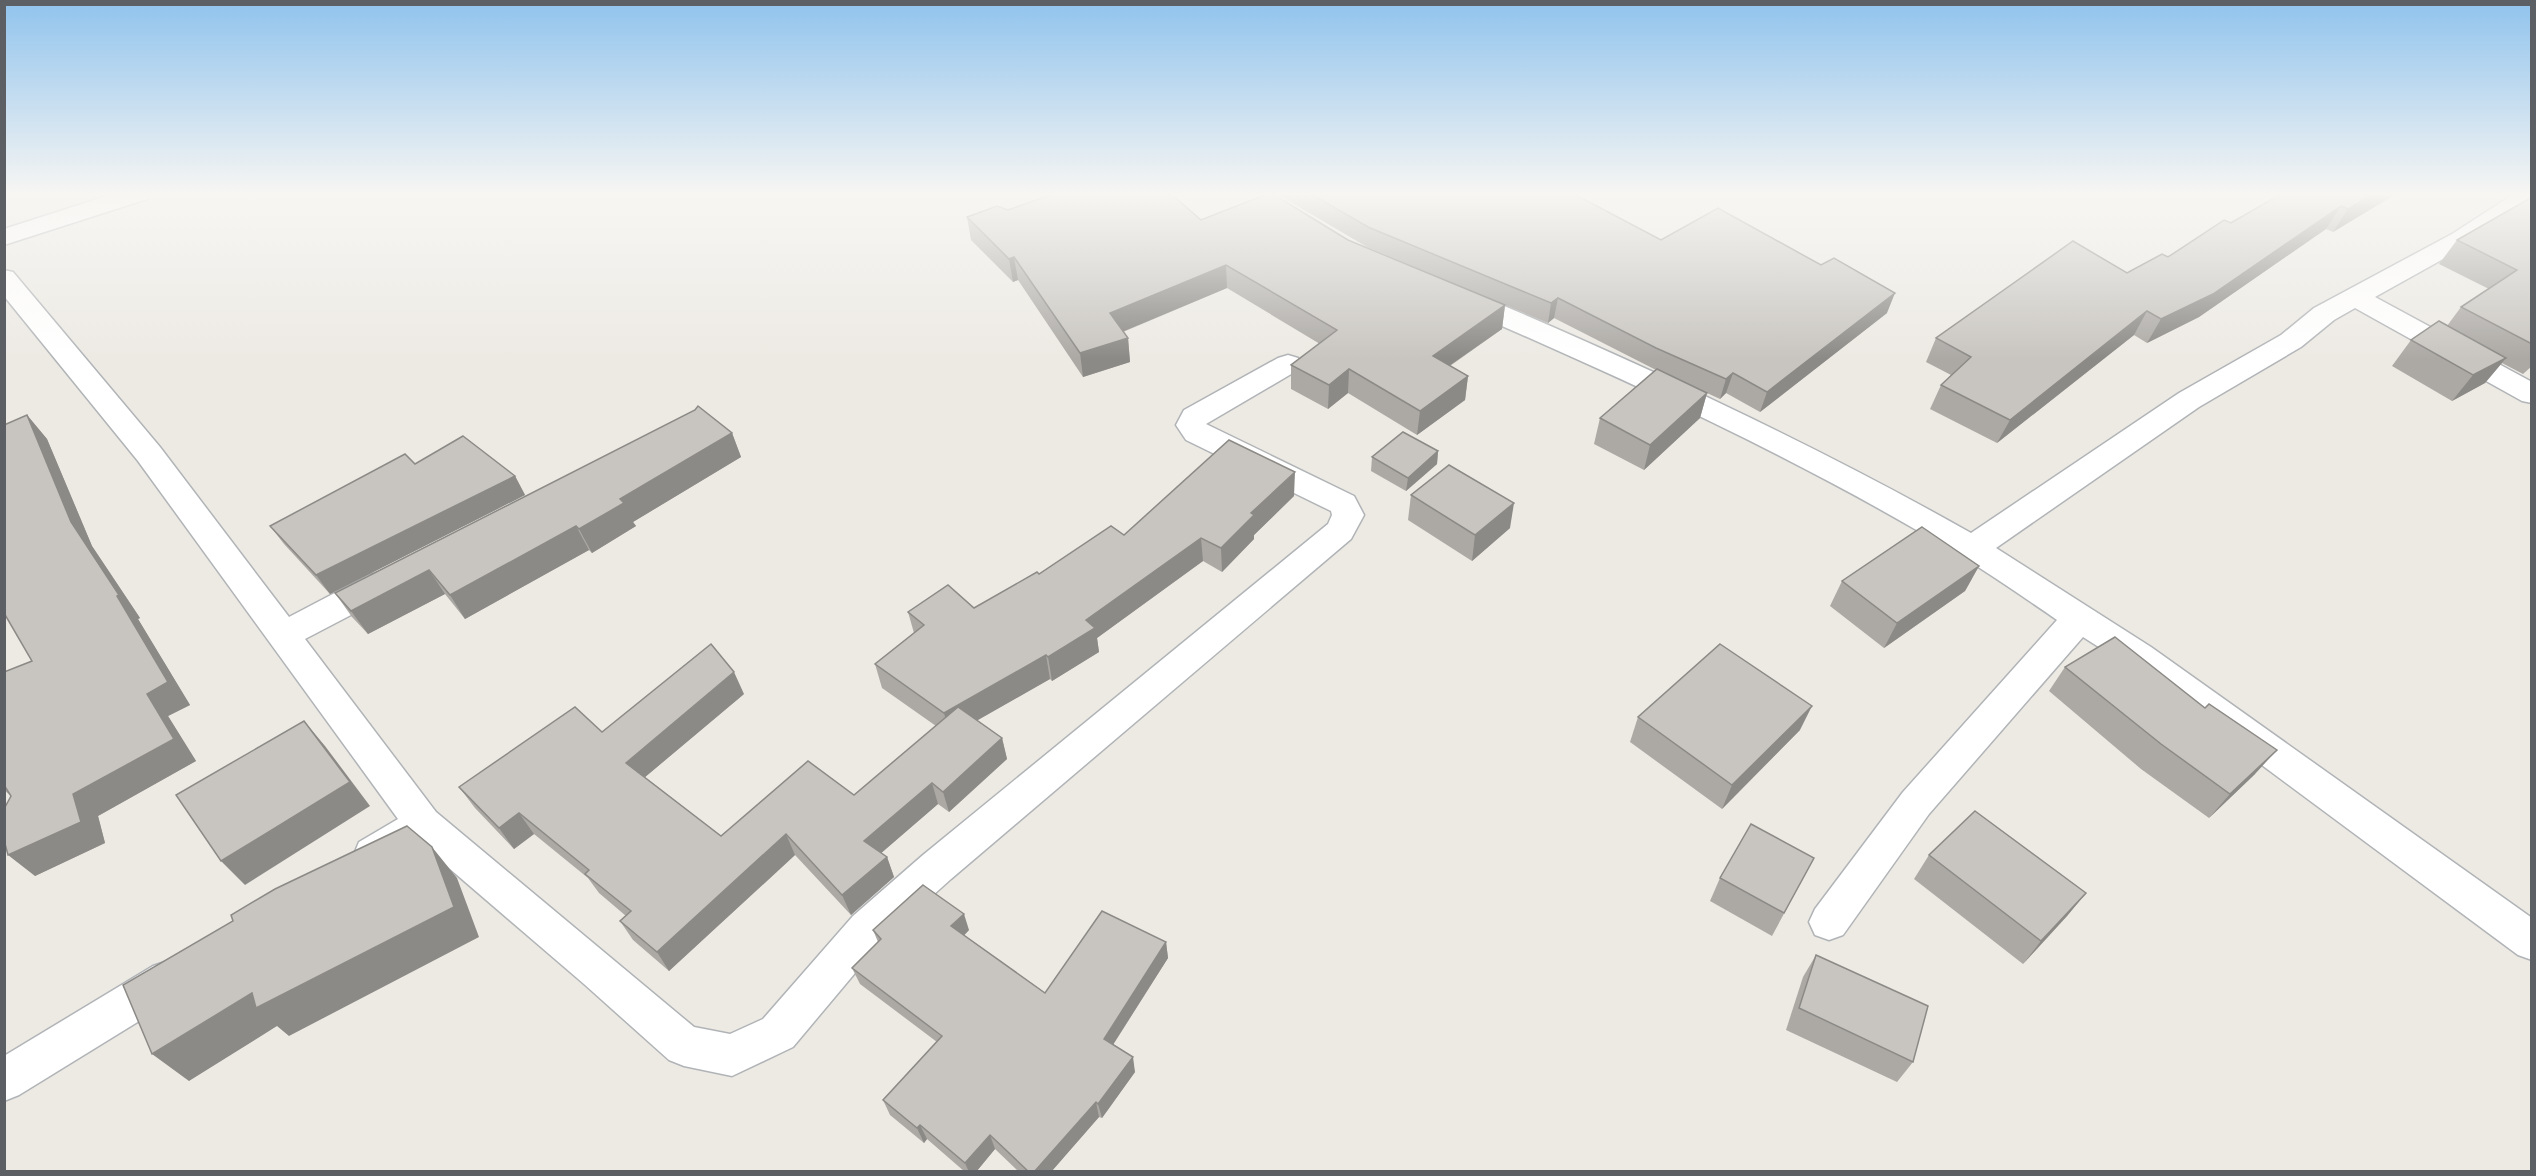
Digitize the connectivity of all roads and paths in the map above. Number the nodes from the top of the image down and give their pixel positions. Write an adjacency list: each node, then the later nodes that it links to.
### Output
1 (2443, 249): 4 (street)
2 (4, 278): 10 (street)
3 (1441, 290): 7 (street)
4 (2355, 297): 6 (street); 7 (street)
5 (1288, 363): 11 (street)
6 (2532, 394)
7 (1972, 548): 9 (street)
8 (409, 570): 10 (street)
9 (2080, 617): 13 (street); 14 (street)
10 (283, 635): 11 (street)
11 (423, 823): 12 (street)
12 (342, 873)
13 (1829, 922)
14 (2532, 942)
15 (199, 961): 16 (street)
16 (4, 1080)

